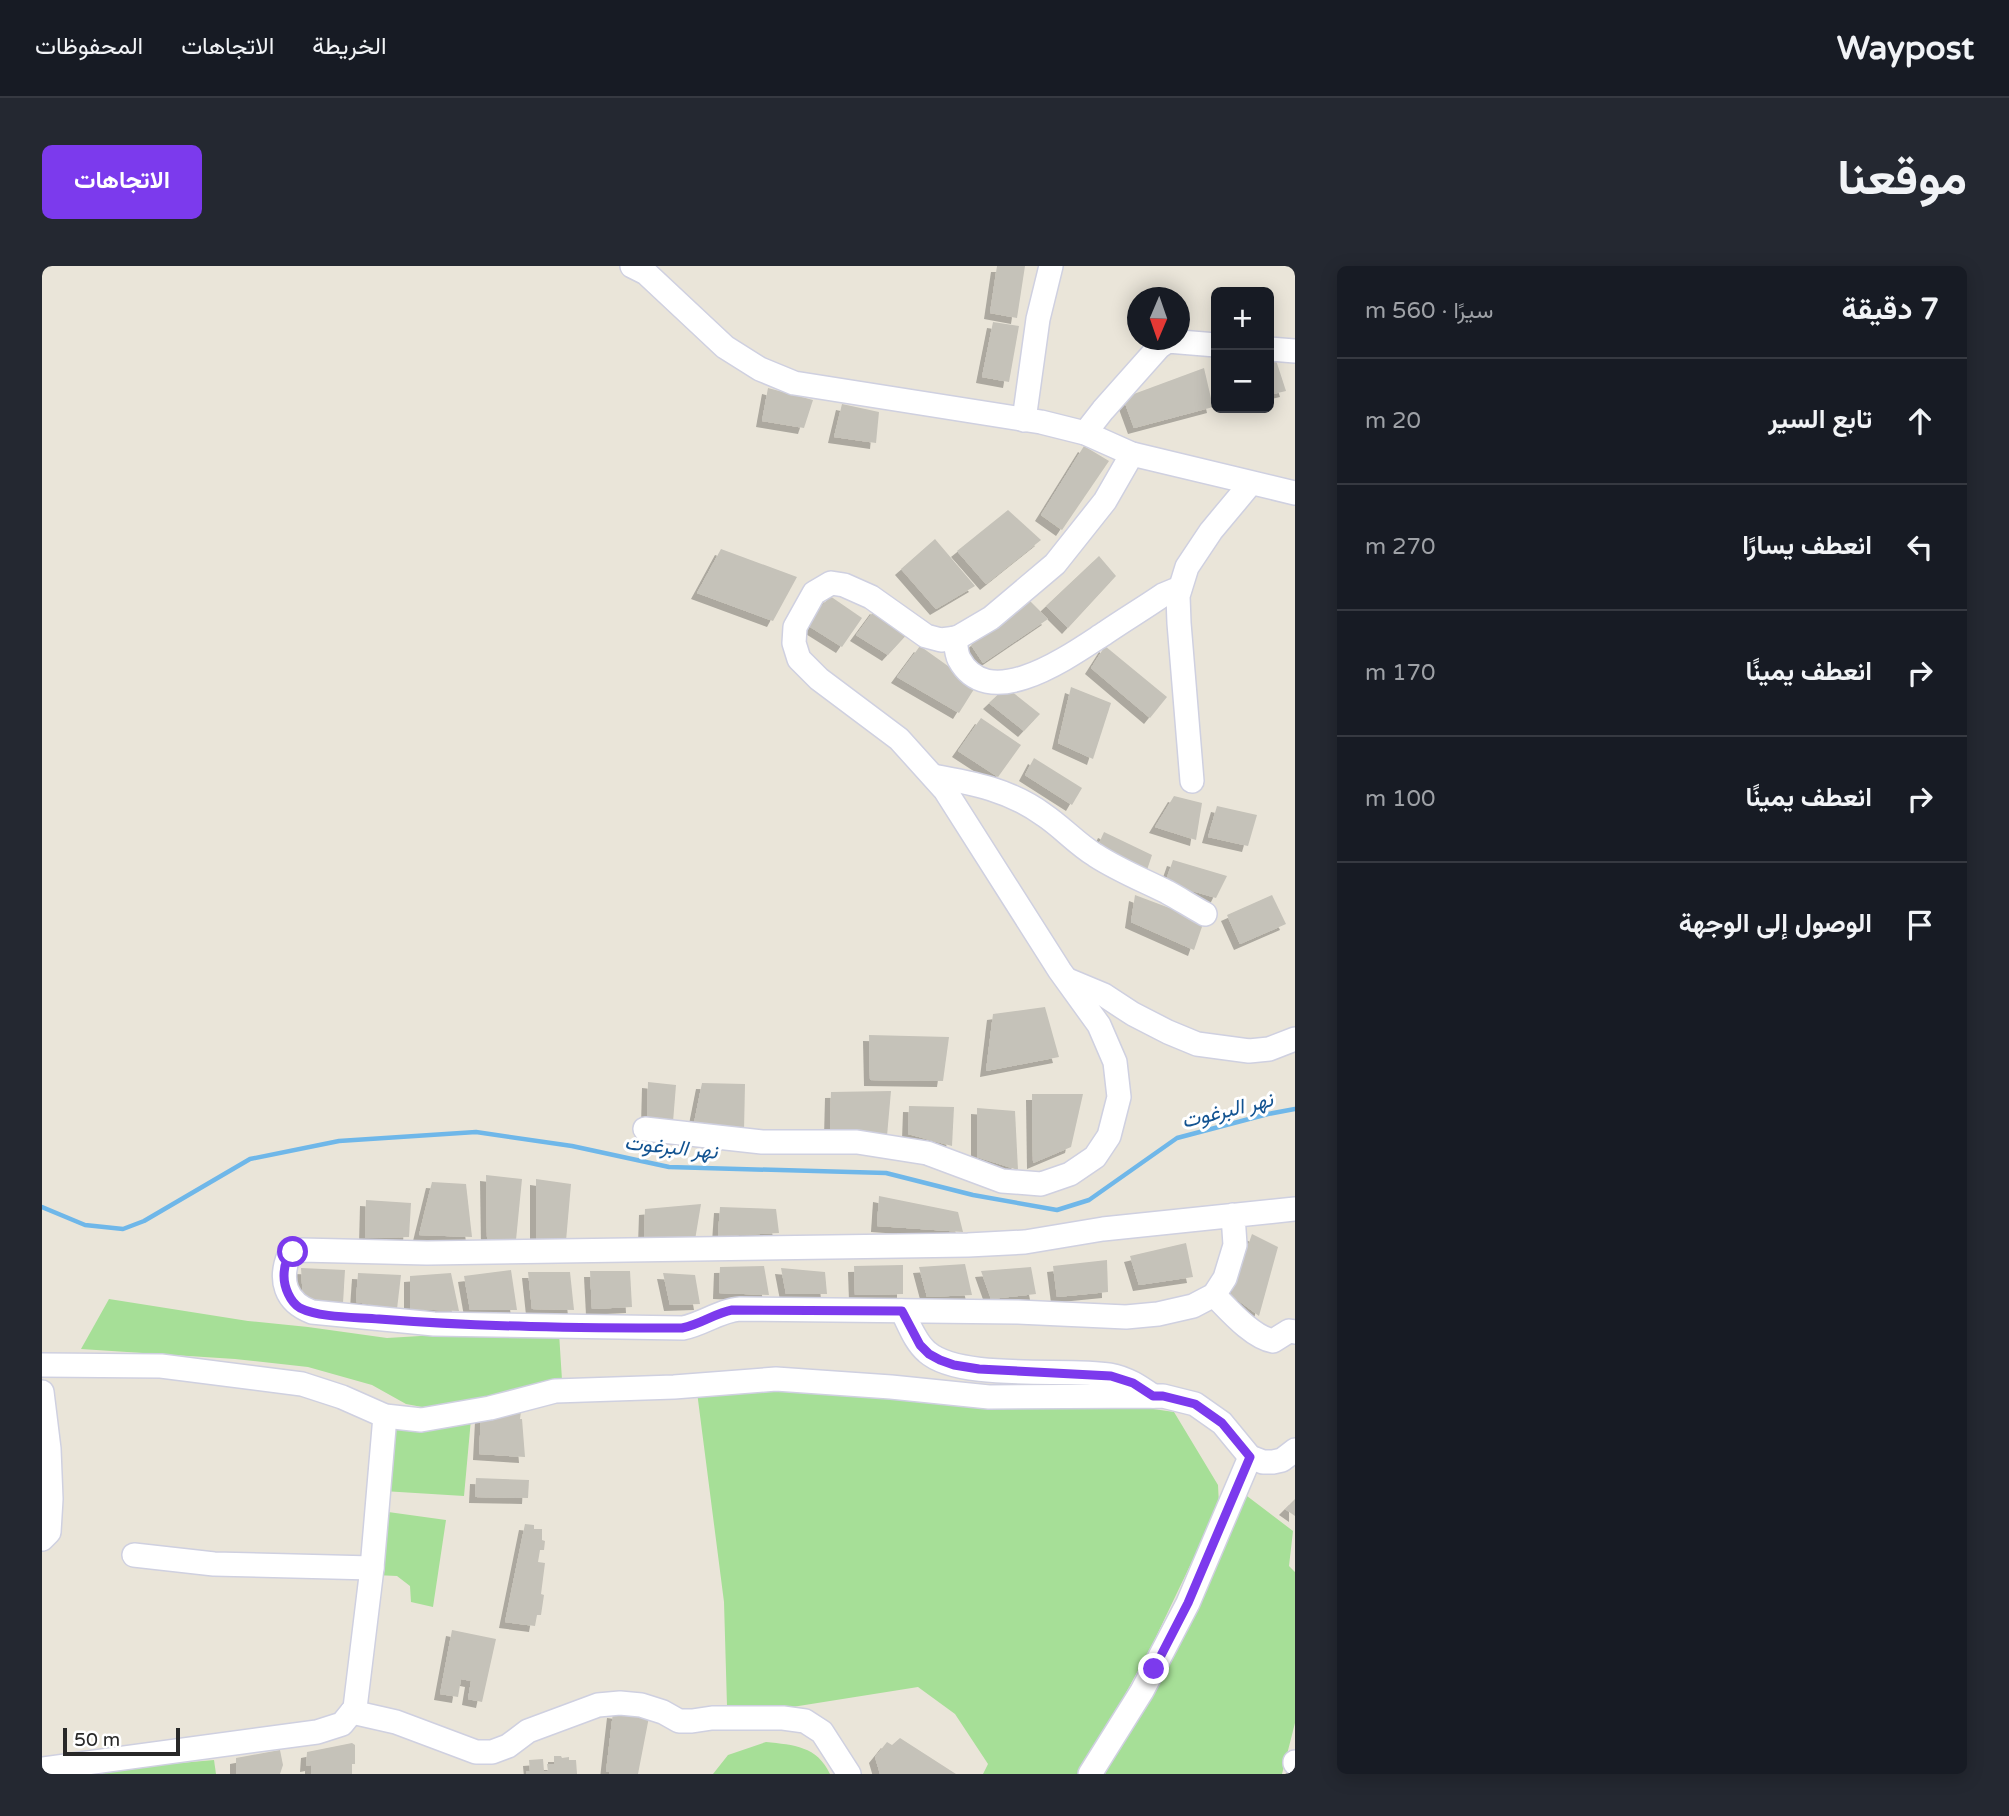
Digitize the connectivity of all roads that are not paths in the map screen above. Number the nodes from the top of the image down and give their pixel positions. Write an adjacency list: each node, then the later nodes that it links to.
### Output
1 (632, 266): 6 (street)
2 (1051, 266): 6 (street)
3 (1211, 345): 7 (street)
4 (1274, 349): 5 (street)
5 (1295, 351)
6 (1024, 420): 7 (street)
7 (1085, 433): 8 (street)
8 (1132, 454): 9 (street); 12 (street)
9 (1251, 483): 10 (street); 11 (street)
10 (1295, 493)
11 (1181, 588): 12 (street); 14 (street)
12 (955, 638): 13 (street)
13 (933, 776): 15 (street); 16 (street)
14 (1192, 781)
15 (1205, 914)
16 (1066, 979): 17 (street); 18 (street)
17 (1295, 1039)
18 (645, 1129)
19 (1295, 1209): 20 (street)
20 (1233, 1215): 21 (street); 22 (street)
21 (1214, 1295): 22 (street); 23 (street)
22 (902, 1311): 26 (street)
23 (1295, 1332)
24 (42, 1364): 27 (street)
25 (42, 1392): 30 (street)
26 (1153, 1396): 27 (street); 29 (street)
27 (385, 1416): 32 (street)
28 (1295, 1451): 29 (street)
29 (1250, 1457): 36 (street)
30 (42, 1539)
31 (134, 1555): 32 (street)
32 (372, 1569): 33 (street)
33 (352, 1712): 34 (street); 35 (street)
34 (42, 1769)
35 (849, 1774)
36 (1090, 1774)

